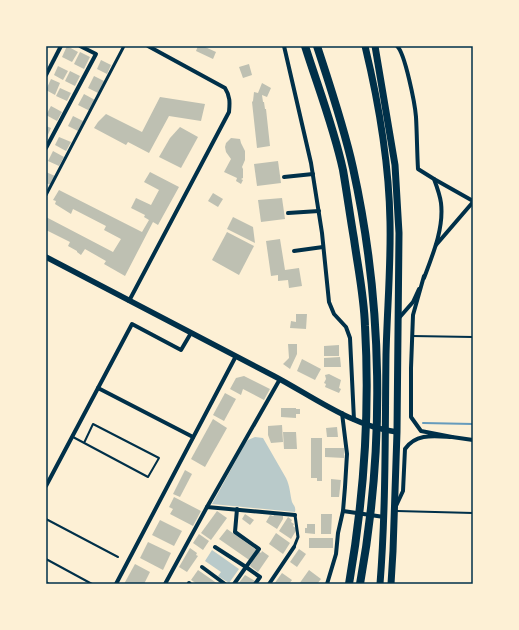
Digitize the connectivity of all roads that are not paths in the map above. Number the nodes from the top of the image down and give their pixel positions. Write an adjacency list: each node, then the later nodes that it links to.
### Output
1 (61, 46): 11 (street)
2 (80, 46): 12 (street)
3 (124, 46): 16 (street)
4 (148, 46): 25 (street)
5 (284, 46): 13 (street)
6 (305, 46): 68 (highway)
7 (317, 46): 69 (highway)
8 (365, 46): 35 (main road)
9 (375, 46): 26 (main road)
10 (400, 47): 15 (street)
11 (46, 75)
12 (46, 148)
13 (313, 174): 14 (street); 18 (street)
14 (284, 177)
15 (434, 179): 17 (street); 21 (street)
16 (46, 195)
17 (473, 202): 21 (street)
18 (319, 211): 19 (street); 20 (street)
19 (288, 213)
20 (323, 247): 22 (street); 34 (street)
21 (434, 247): 24 (street)
22 (294, 251)
23 (46, 257): 25 (street)
24 (424, 276): 26 (street); 28 (street)
25 (129, 301): 27 (street)
26 (398, 318): 36 (main road)
27 (191, 333): 30 (street); 32 (street)
28 (412, 336): 29 (lane); 39 (street)
29 (473, 337)
30 (236, 356): 31 (street); 38 (street)
31 (280, 379): 33 (street); 43 (street)
32 (98, 388): 37 (street); 38 (street)
33 (342, 413): 34 (street); 45 (street)
34 (354, 420): 35 (street)
35 (385, 431): 36 (street); 49 (main road)
36 (397, 432): 46 (main road)
37 (72, 437): 41 (lane); 42 (street)
38 (193, 437): 61 (street)
39 (452, 437): 40 (street); 46 (street)
40 (473, 440)
41 (84, 443): 41 (lane)
42 (46, 486)
43 (207, 506): 44 (street); 62 (street)
44 (237, 509): 48 (street); 56 (street)
45 (343, 511): 49 (street); 67 (street)
46 (394, 512): 47 (lane); 71 (main road)
47 (473, 512)
48 (295, 515): 52 (street)
49 (384, 516): 57 (main road)
50 (46, 519): 53 (lane)
51 (215, 547): 56 (street)
52 (294, 547): 66 (street)
53 (118, 557)
54 (46, 559): 60 (lane)
55 (202, 567): 63 (street)
56 (246, 567): 64 (street); 65 (street)
57 (380, 581): 70 (street)
58 (46, 582): 59 (lane)
59 (49, 584)
60 (92, 584)
61 (116, 584)
62 (165, 584)
63 (225, 584)
64 (234, 584)
65 (255, 584)
66 (269, 584)
67 (327, 584)
68 (349, 584)
69 (360, 584)
70 (375, 584)
71 (391, 584)

